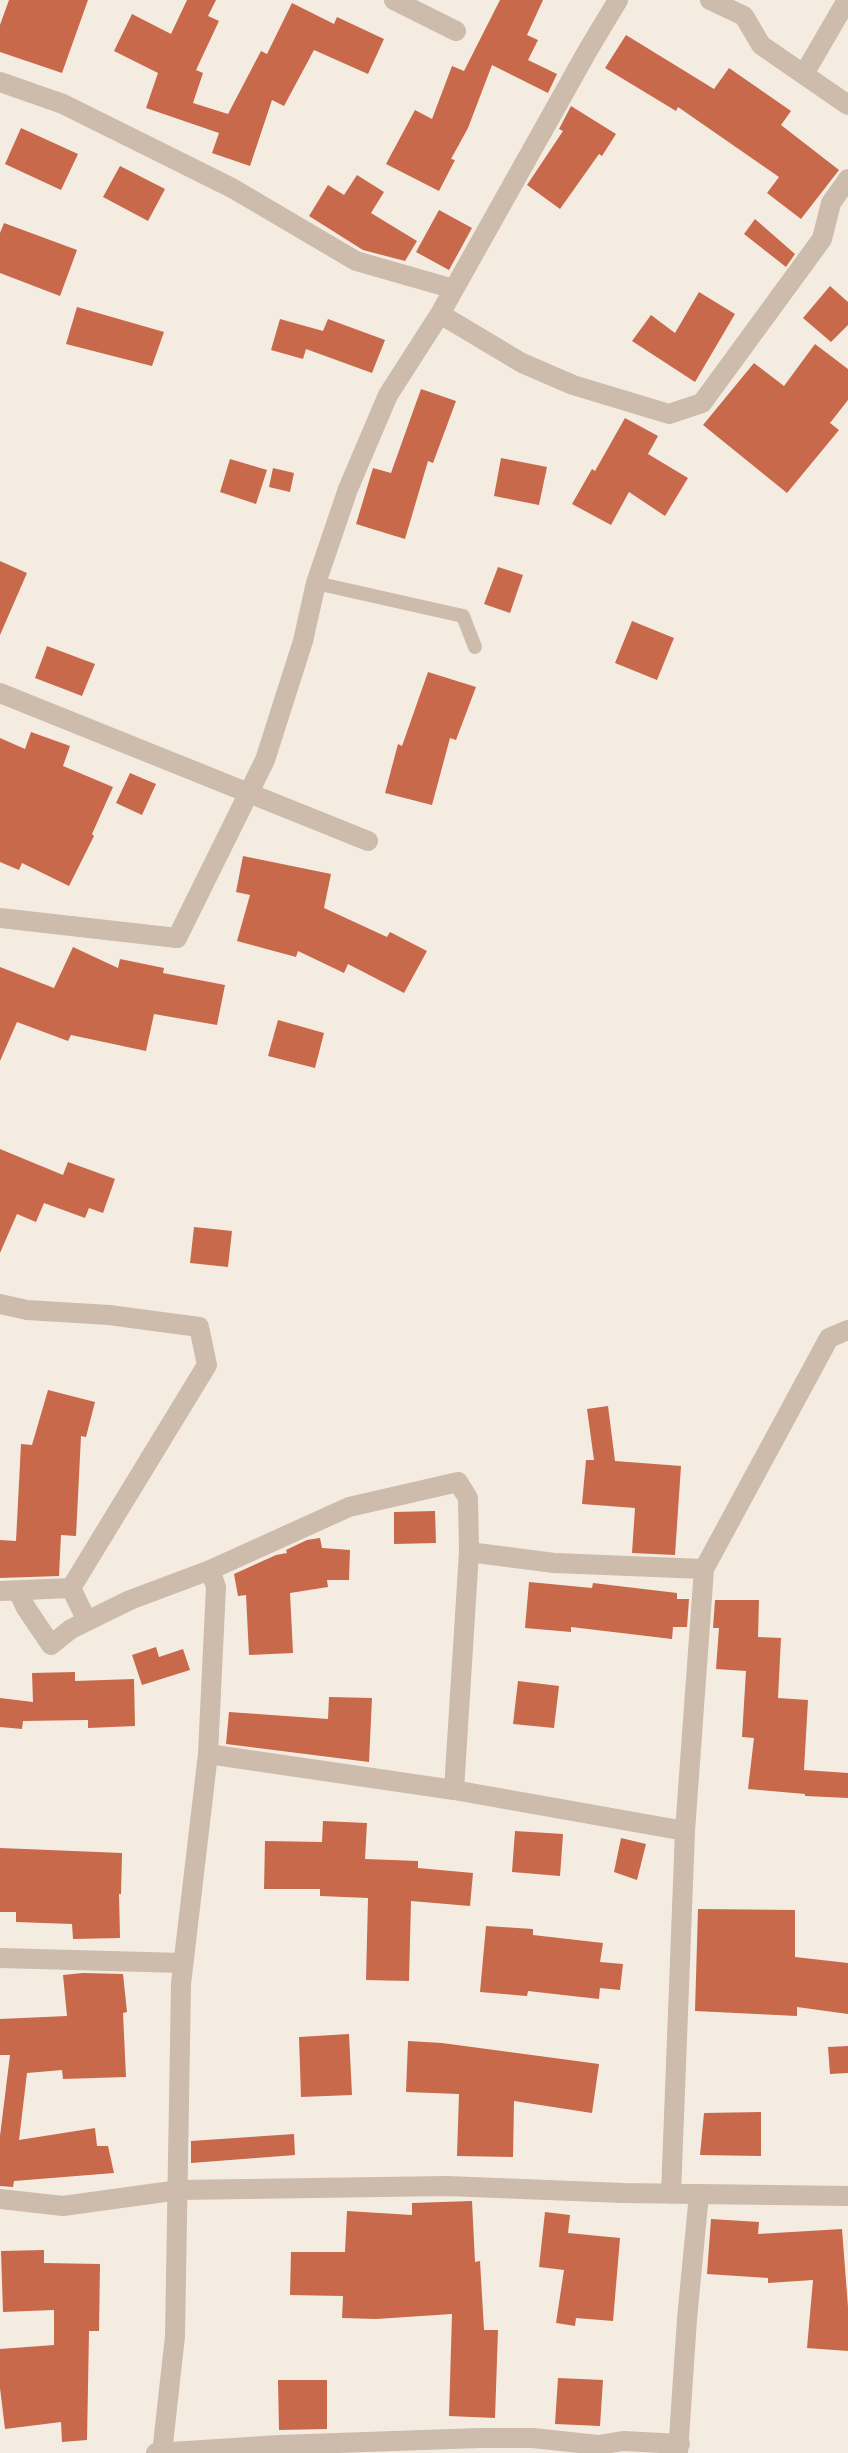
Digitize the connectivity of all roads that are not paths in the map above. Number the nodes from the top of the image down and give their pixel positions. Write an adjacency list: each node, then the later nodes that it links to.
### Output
1 (394, 0): 5 (street)
2 (618, 0): 10 (street)
3 (710, 0): 6 (street)
4 (847, 0): 6 (street)
5 (456, 31)
6 (804, 74): 8 (street)
7 (0, 82): 10 (street)
8 (848, 105)
9 (848, 179): 11 (street)
10 (454, 289): 11 (street)
11 (440, 314): 12 (street)
12 (316, 583): 13 (lane); 15 (street)
13 (475, 647)
14 (0, 693): 15 (street)
15 (249, 793): 16 (street); 17 (street)
16 (368, 841)
17 (0, 918)
18 (0, 1304): 23 (street)
19 (848, 1330): 21 (street)
20 (469, 1552): 21 (street); 22 (street); 27 (street)
21 (704, 1569): 28 (street)
22 (210, 1570): 25 (street); 26 (street)
23 (71, 1588): 24 (street); 25 (street)
24 (9, 1591): 25 (street)
25 (87, 1621)
26 (208, 1754): 27 (street); 30 (street)
27 (454, 1790): 28 (street)
28 (685, 1831): 32 (street)
29 (0, 1958): 30 (street)
30 (183, 1963): 31 (street)
31 (179, 2190): 32 (street); 35 (street); 37 (street)
32 (671, 2194): 33 (street)
33 (699, 2194): 34 (street); 36 (street)
34 (848, 2196)
35 (0, 2199)
36 (679, 2448): 37 (street)
37 (159, 2453)

